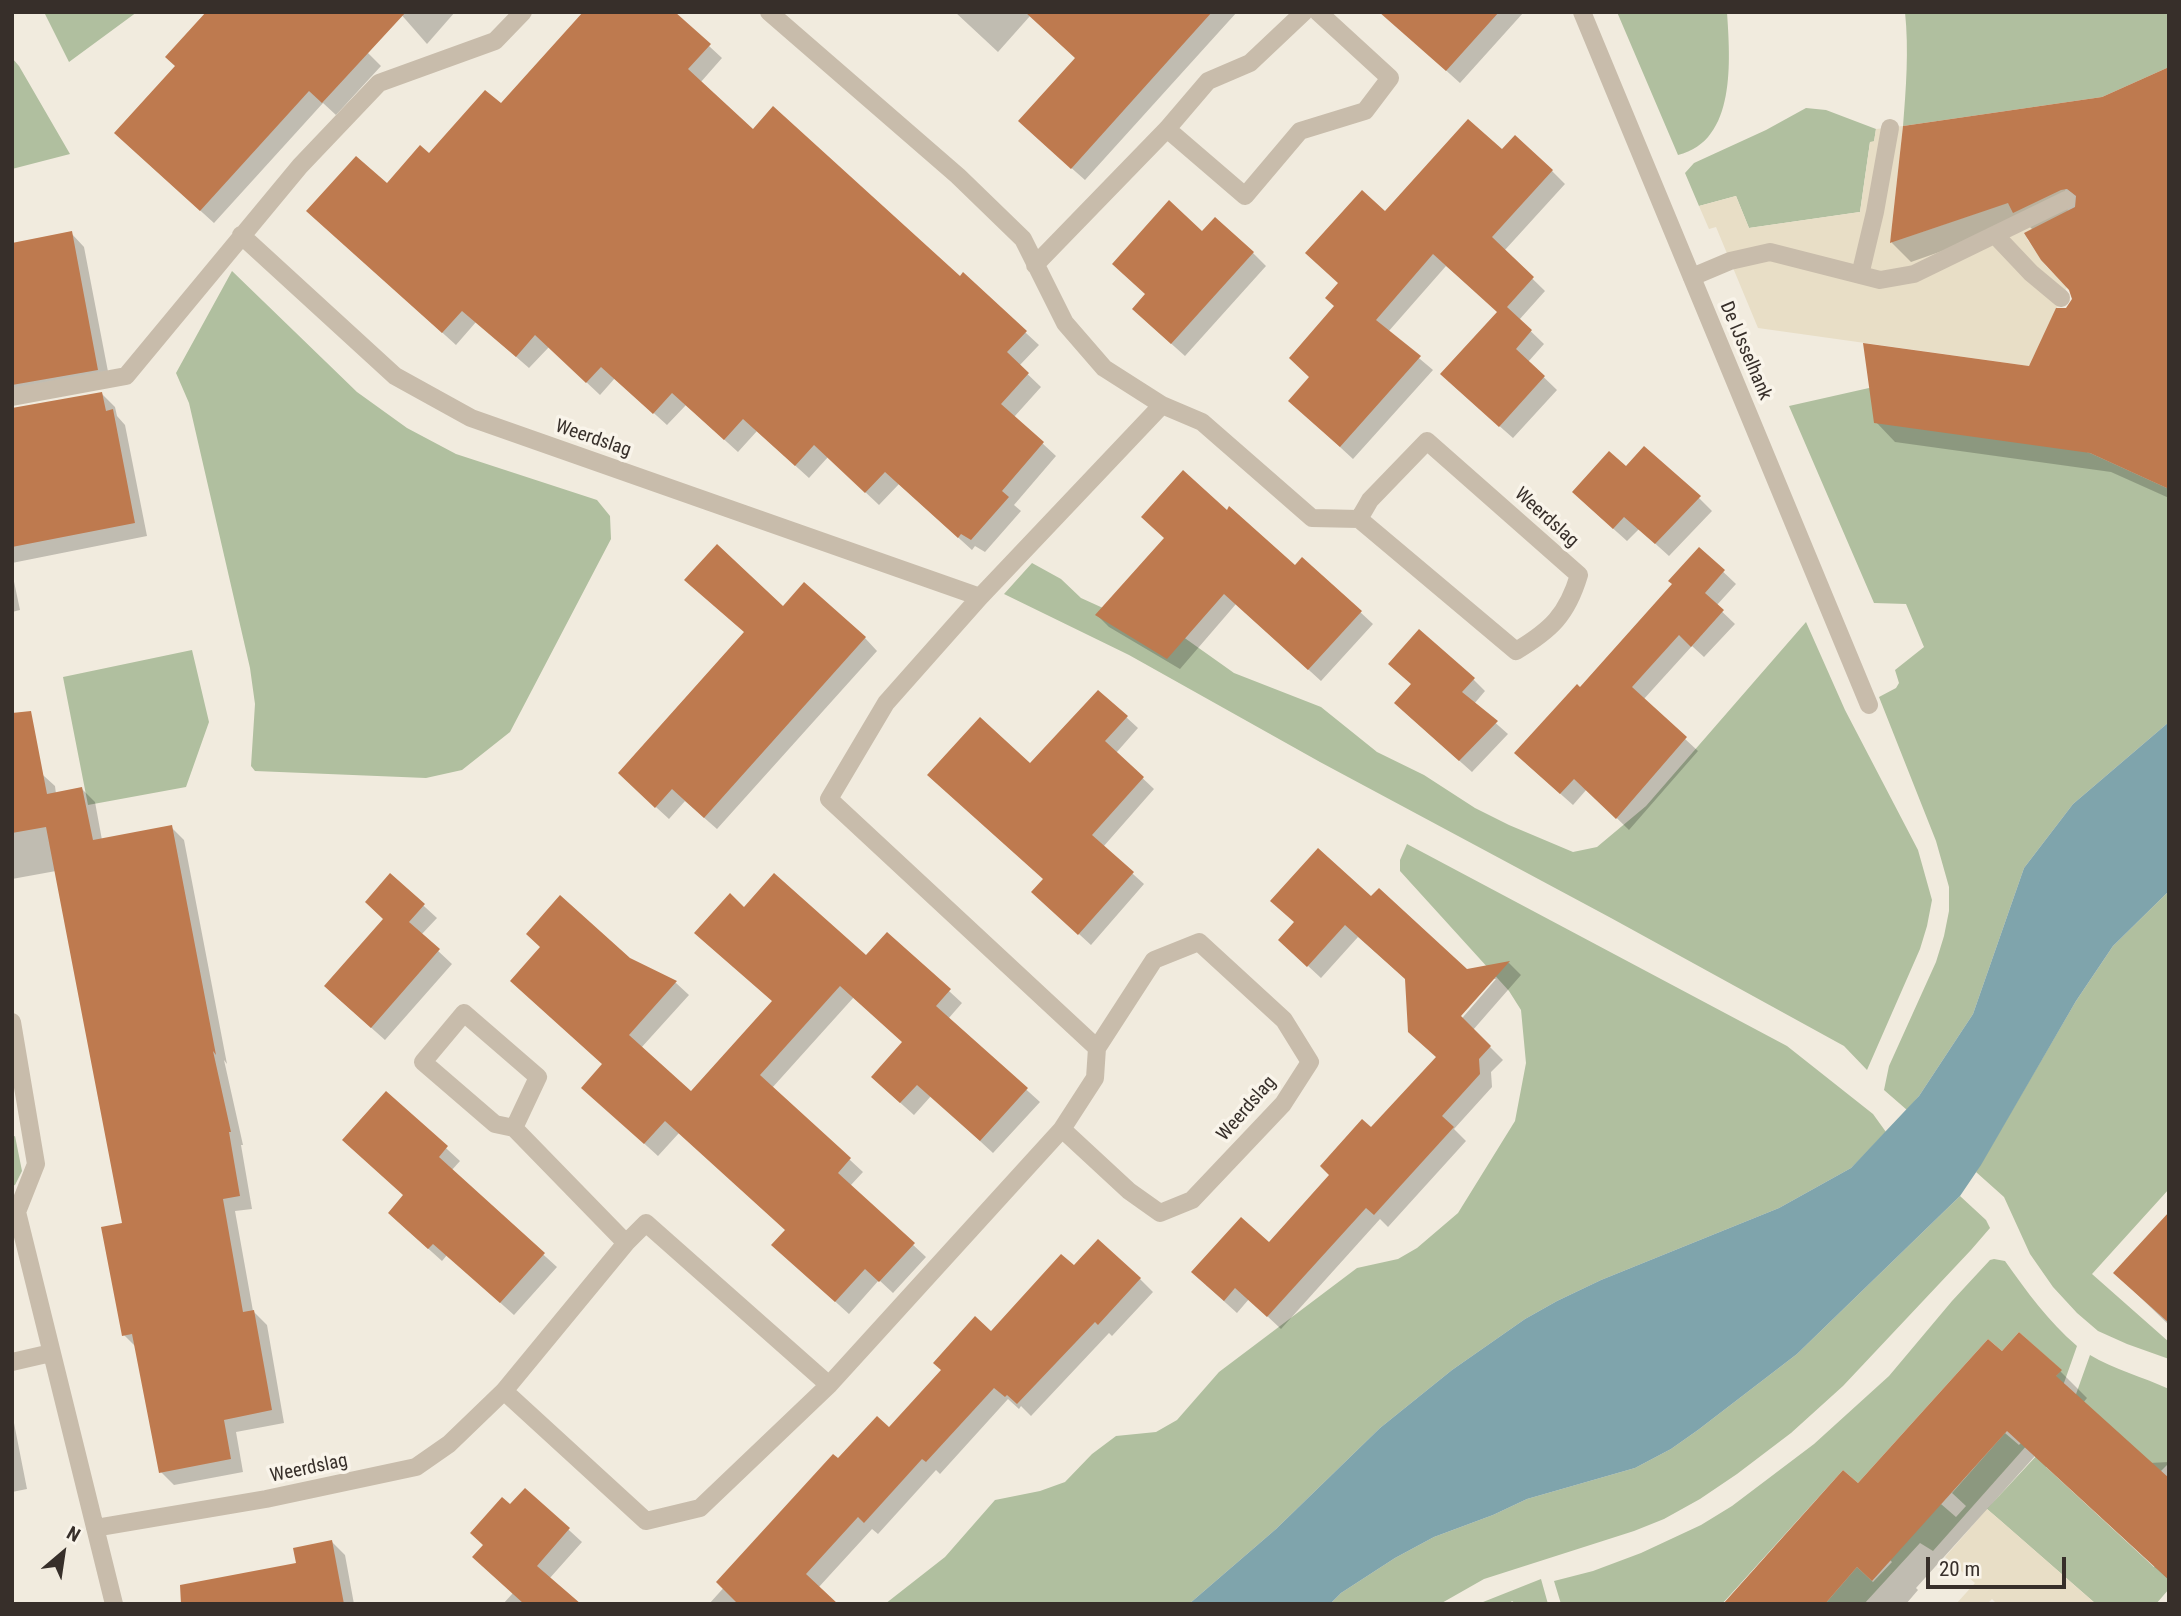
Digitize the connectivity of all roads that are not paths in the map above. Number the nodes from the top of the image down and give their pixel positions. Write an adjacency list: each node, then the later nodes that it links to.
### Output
1 (523, 12): 9 (street)
2 (769, 12): 11 (street)
3 (1304, 12): 7 (street)
4 (1318, 12): 7 (street)
5 (1582, 12): 13 (street, De IJsselhank)
6 (1890, 128): 12 (street)
7 (1167, 130): 11 (street)
8 (2066, 200): 10 (street)
9 (241, 235): 15 (street); 18 (street, Weerdslag)
10 (1996, 236): 12 (street); 14 (street)
11 (1035, 265): 16 (street)
12 (1860, 275): 13 (street)
13 (1692, 278): 19 (street, De IJsselhank)
14 (2061, 298)
15 (12, 397)
16 (1162, 405): 17 (street); 18 (street)
17 (1359, 519): 17 (street, Weerdslag)
18 (980, 597): 21 (street)
19 (1869, 705)
20 (12, 1022): 25 (street)
21 (1097, 1048): 23 (street, Weerdslag); 23 (street, Weerdslag)
22 (514, 1128): 22 (street); 24 (street)
23 (1062, 1129): 27 (street, Weerdslag)
24 (626, 1243): 27 (street, Weerdslag); 28 (street, Weerdslag)
25 (51, 1353): 26 (street); 29 (street)
26 (12, 1362)
27 (829, 1385): 28 (street, Weerdslag)
28 (504, 1391): 29 (street, Weerdslag)
29 (95, 1528): 30 (street)
30 (114, 1604)

